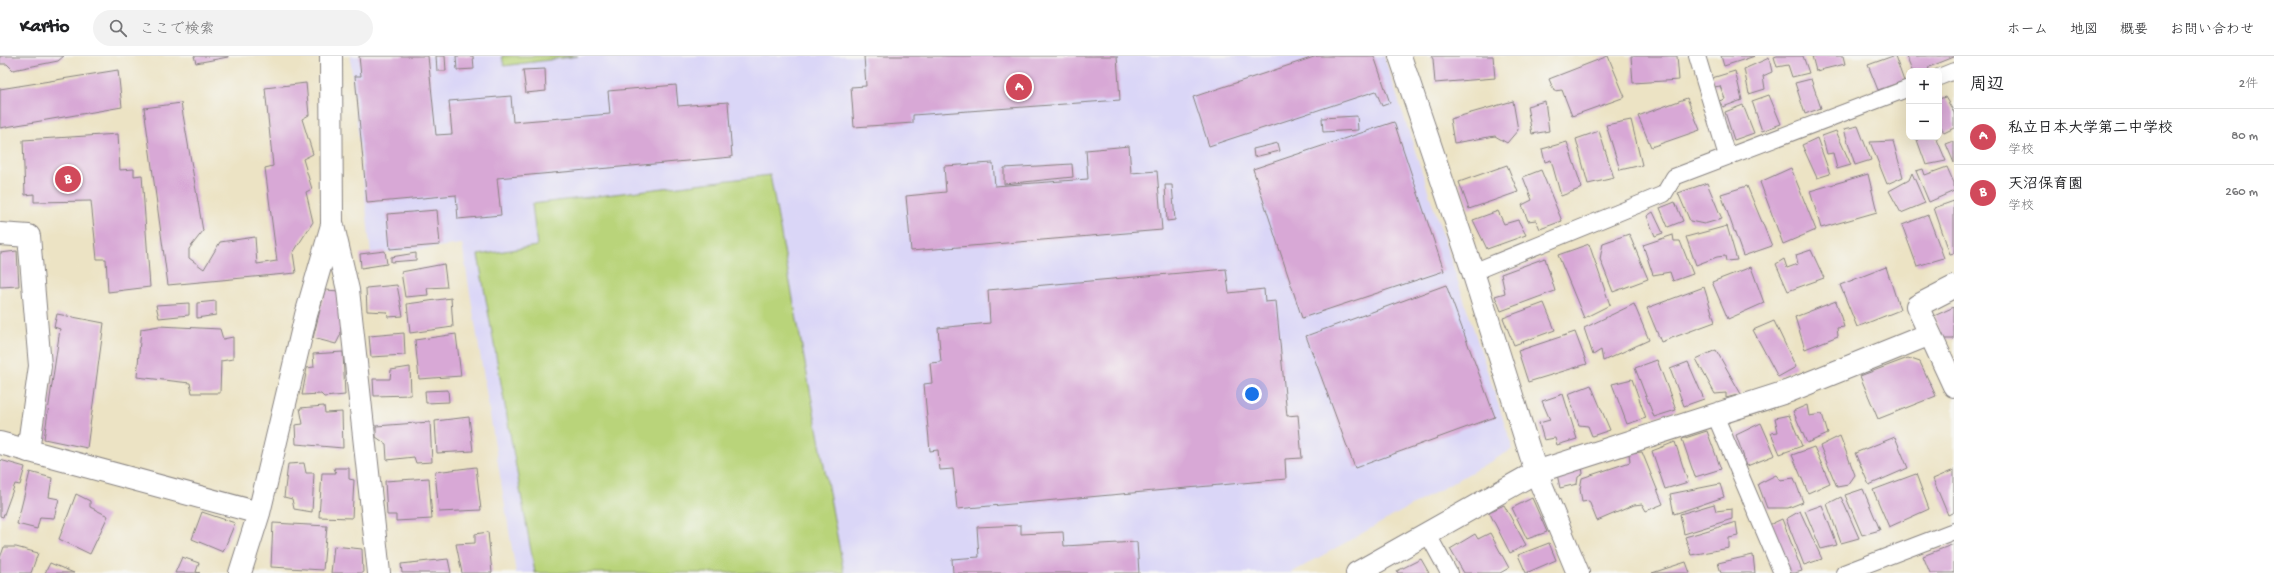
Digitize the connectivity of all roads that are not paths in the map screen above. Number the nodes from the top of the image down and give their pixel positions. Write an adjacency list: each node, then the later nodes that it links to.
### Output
1 (332, 56): 8 (street)
2 (1400, 56): 10 (street)
3 (1697, 56): 7 (lane)
4 (1954, 71): 5 (lane)
5 (1942, 76)
6 (1906, 89): 7 (lane)
7 (1727, 156): 10 (lane)
8 (332, 225): 18 (street); 22 (street)
9 (0, 234): 16 (street)
10 (1473, 272): 17 (street)
11 (1954, 287): 12 (street)
12 (1930, 334): 13 (street); 14 (street)
13 (1954, 386)
14 (1715, 415): 17 (street); 26 (lane)
15 (0, 443): 16 (street)
16 (28, 451): 18 (street)
17 (1536, 472): 20 (street); 25 (street)
18 (259, 513): 21 (street)
19 (1954, 531): 27 (lane)
20 (1427, 534): 23 (street); 24 (lane)
21 (240, 573)
22 (379, 573)
23 (1357, 573)
24 (1449, 573)
25 (1578, 573)
26 (1782, 573)
27 (1844, 573)

